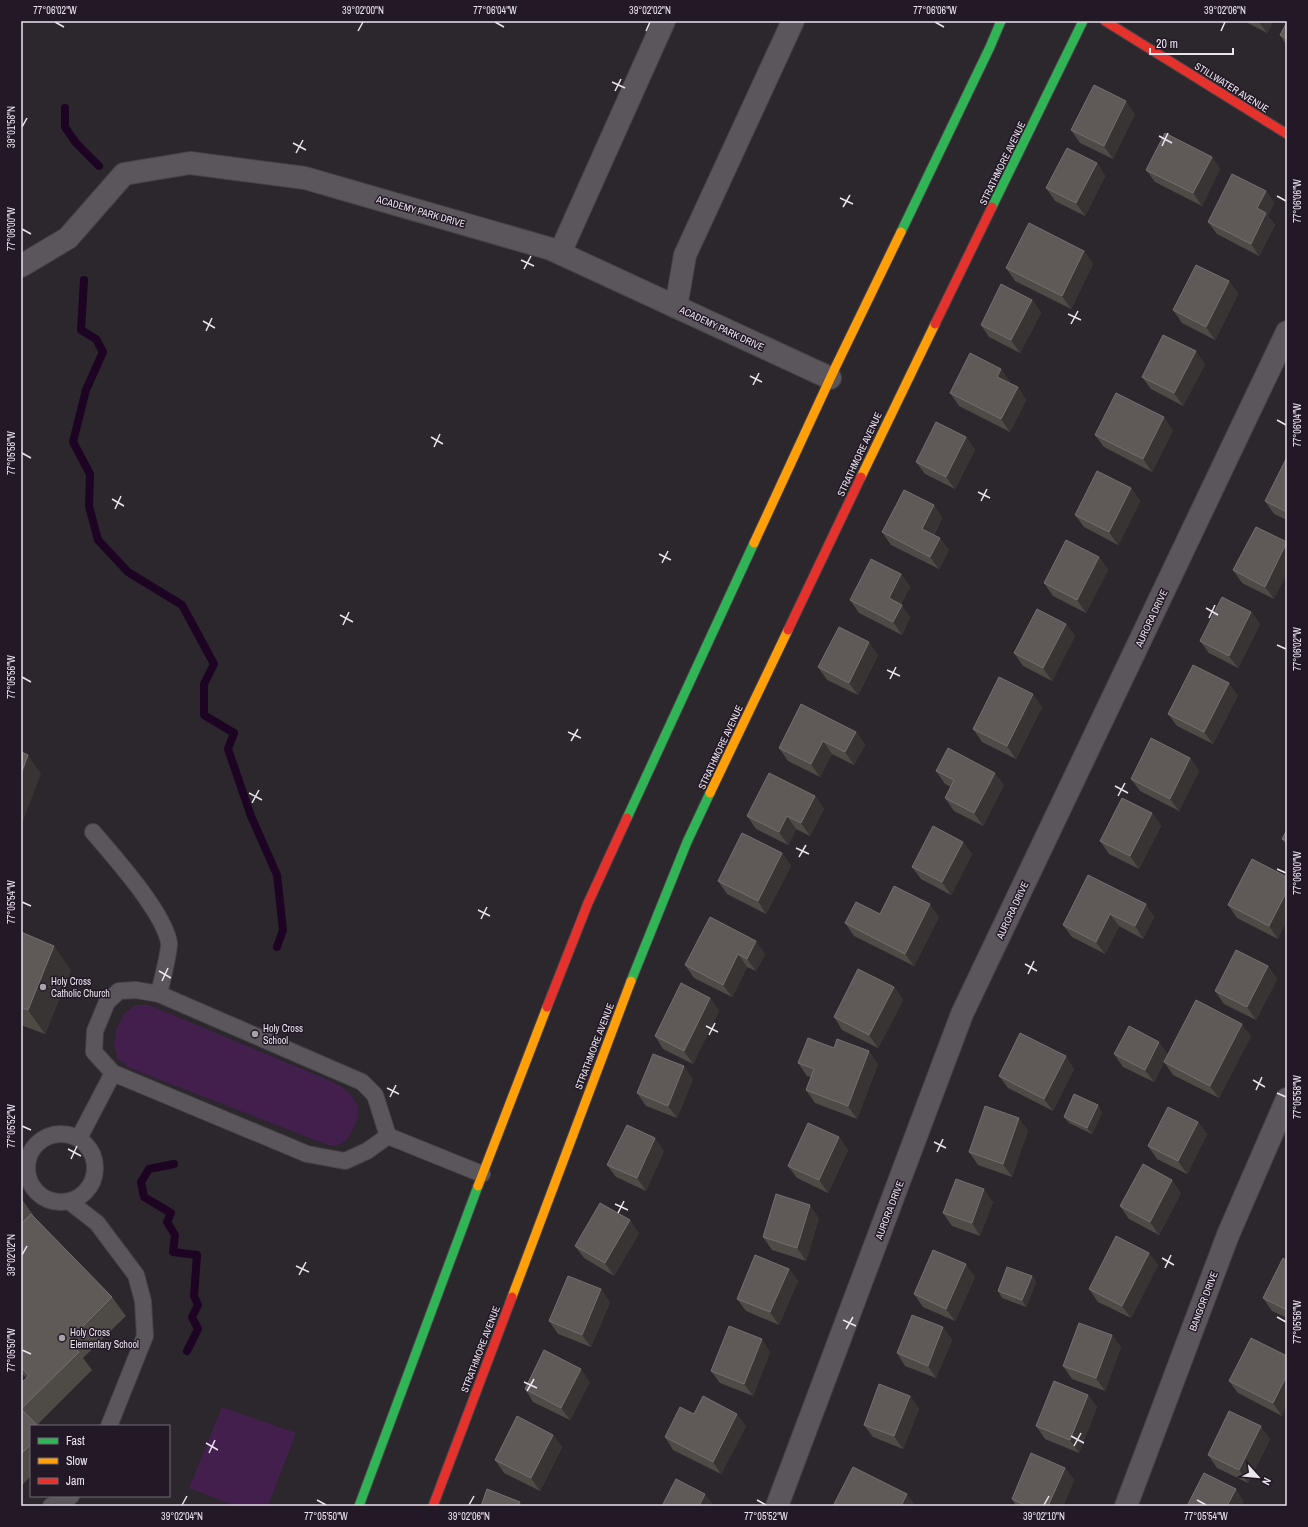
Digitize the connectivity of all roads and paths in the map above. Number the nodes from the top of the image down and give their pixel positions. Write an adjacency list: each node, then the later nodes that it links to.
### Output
1 (664, 21): 7 (street)
2 (793, 21): 9 (street)
3 (1001, 21): 11 (street)
4 (1084, 21): 24 (street, STRATHMORE AVENUE)
5 (1105, 21): 6 (street, STILLWATER AVENUE)
6 (1287, 134)
7 (560, 253): 8 (street, ACADEMY PARK DRIVE); 9 (street, ACADEMY PARK DRIVE)
8 (21, 266)
9 (676, 307): 11 (street, ACADEMY PARK DRIVE)
10 (1287, 332): 25 (street, AURORA DRIVE)
11 (830, 378): 18 (street)
12 (94, 832): 13 (lane)
13 (159, 994): 14 (lane); 16 (lane)
14 (113, 1073): 16 (lane); 17 (lane)
15 (1284, 1112): 26 (street, BANGOR DRIVE)
16 (388, 1136): 18 (lane)
17 (80, 1138): 19 (lane); 19 (lane)
18 (482, 1174): 23 (street)
19 (70, 1202): 20 (lane)
20 (109, 1425)
21 (70, 1497): 22 (lane)
22 (50, 1506)
23 (359, 1506)
24 (433, 1506)
25 (777, 1506)
26 (1126, 1506)

